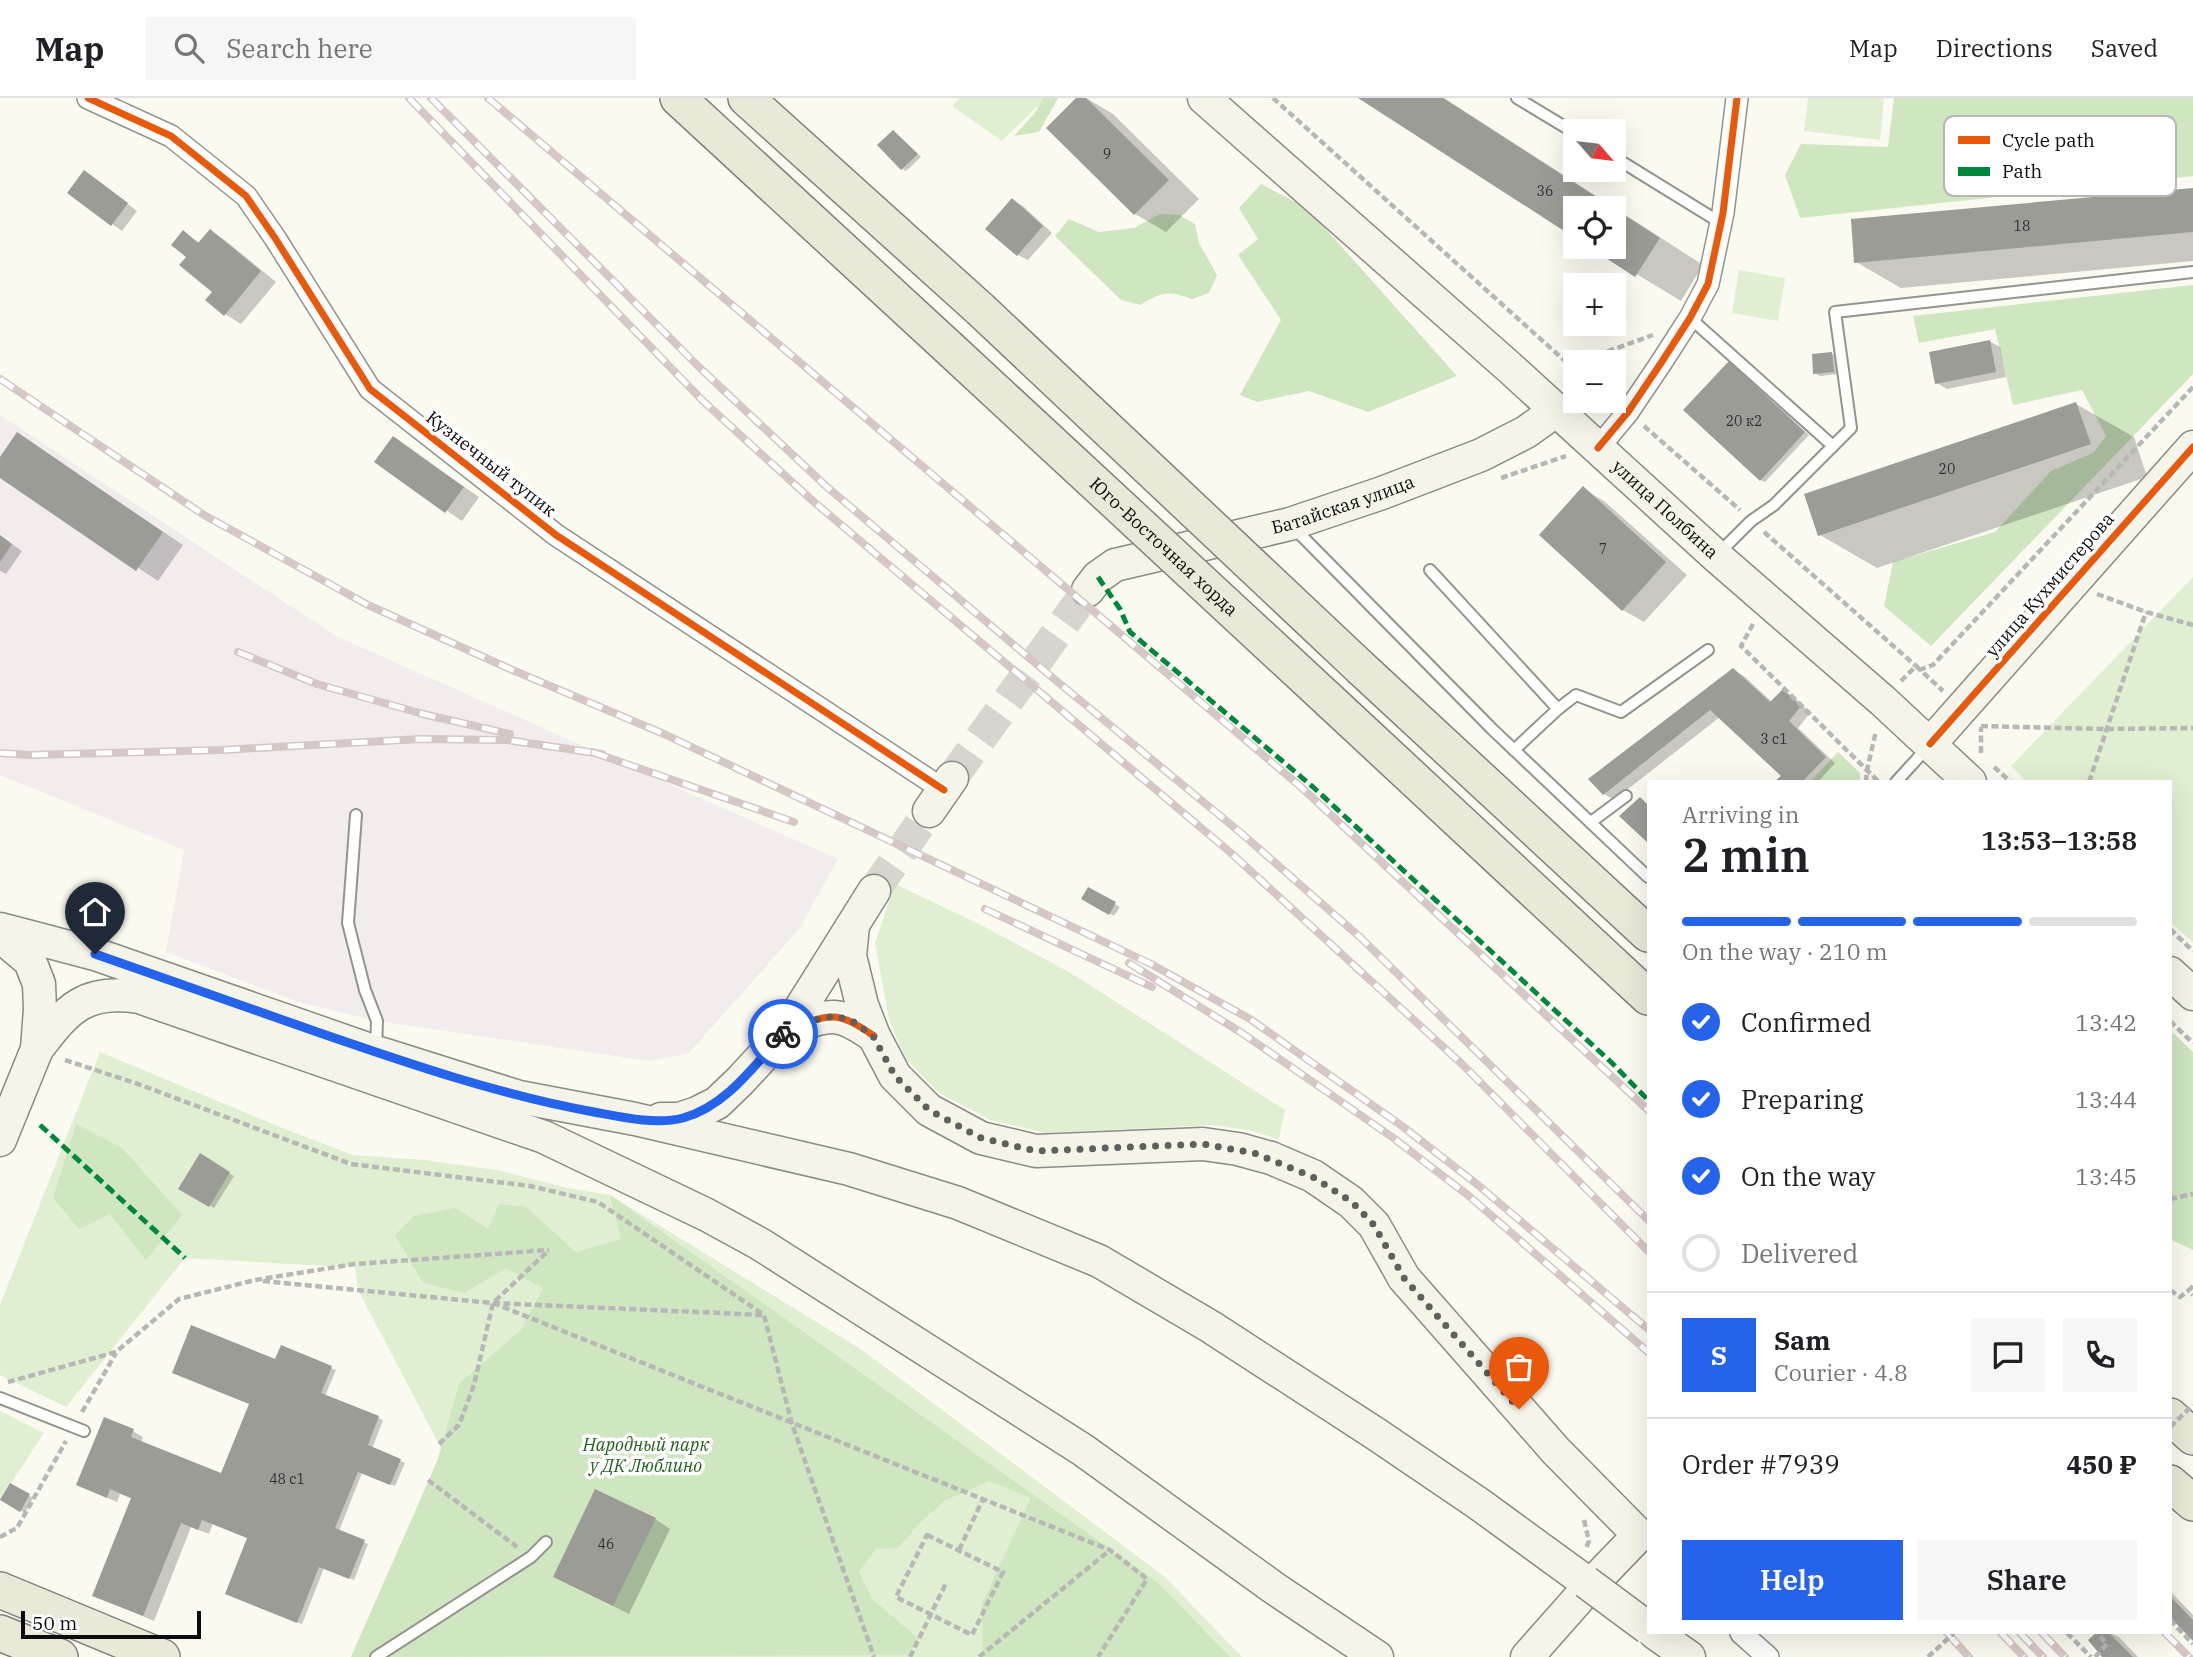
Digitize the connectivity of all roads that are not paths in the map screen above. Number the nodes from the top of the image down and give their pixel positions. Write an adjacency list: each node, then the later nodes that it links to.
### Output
1 (88, 98): 26 (street, Кузнечный тупик)
2 (678, 98): 38 (main road, Юго-Восточная хорда, bridge)
3 (746, 98): 34 (main road, bridge)
4 (1204, 98): 12 (main road, улица Полбина)
5 (1517, 98): 7 (lane)
6 (1737, 98): 9 (street)
7 (1563, 126)
8 (1626, 164): 9 (lane)
9 (1721, 223): 11 (street)
10 (2193, 272): 13 (lane)
11 (1688, 321): 13 (lane); 15 (street)
12 (1557, 410): 15 (main road, улица Полбина); 16 (main road, Батайская улица)
13 (1833, 446): 17 (lane)
14 (2193, 447): 22 (main road, улица Кухмистерова)
15 (1583, 451): 17 (main road, улица Полбина)
16 (1290, 524): 19 (main road, Батайская улица); 23 (lane)
17 (1716, 556): 22 (main road, улица Полбина)
18 (1430, 570): 21 (lane)
19 (1088, 590)
20 (1708, 650): 21 (lane)
21 (1558, 709): 23 (lane)
22 (1930, 744): 24 (lane); 25 (main road, улица Полбина)
23 (1514, 750): 29 (lane)
24 (1898, 780)
25 (1968, 780)
26 (942, 793)
27 (1626, 796): 29 (lane)
28 (356, 815): 41 (lane)
29 (1591, 822): 30 (lane)
30 (1647, 876)
31 (874, 891): 32 (main road)
32 (853, 926): 39 (main road); 40 (main road)
33 (0, 929): 41 (main road)
34 (1647, 933)
35 (0, 936): 42 (main road)
36 (2172, 974): 37 (main road)
37 (2193, 994)
38 (1647, 997)
39 (787, 1030): 40 (main road); 43 (main road)
40 (873, 1036): 49 (main road)
41 (376, 1052): 43 (main road)
42 (51, 1055): 44 (main road); 63 (main road)
43 (635, 1119): 56 (main road, bridge)
44 (0, 1140)
45 (0, 1398): 47 (lane)
46 (2172, 1418): 48 (main road)
47 (79, 1429)
48 (2193, 1437)
49 (1556, 1451): 52 (main road); 54 (main road)
50 (2172, 1485): 51 (main road)
51 (2193, 1503)
52 (1644, 1539): 54 (main road)
53 (546, 1542): 62 (lane)
54 (1588, 1588): 64 (main road)
55 (0, 1590): 61 (main road)
56 (1647, 1627)
57 (0, 1633): 60 (main road)
58 (1657, 1634): 65 (main road)
59 (1742, 1634): 66 (street)
60 (60, 1657)
61 (162, 1657)
62 (376, 1657)
63 (1377, 1657)
64 (1527, 1657)
65 (1689, 1657)
66 (1768, 1657)

